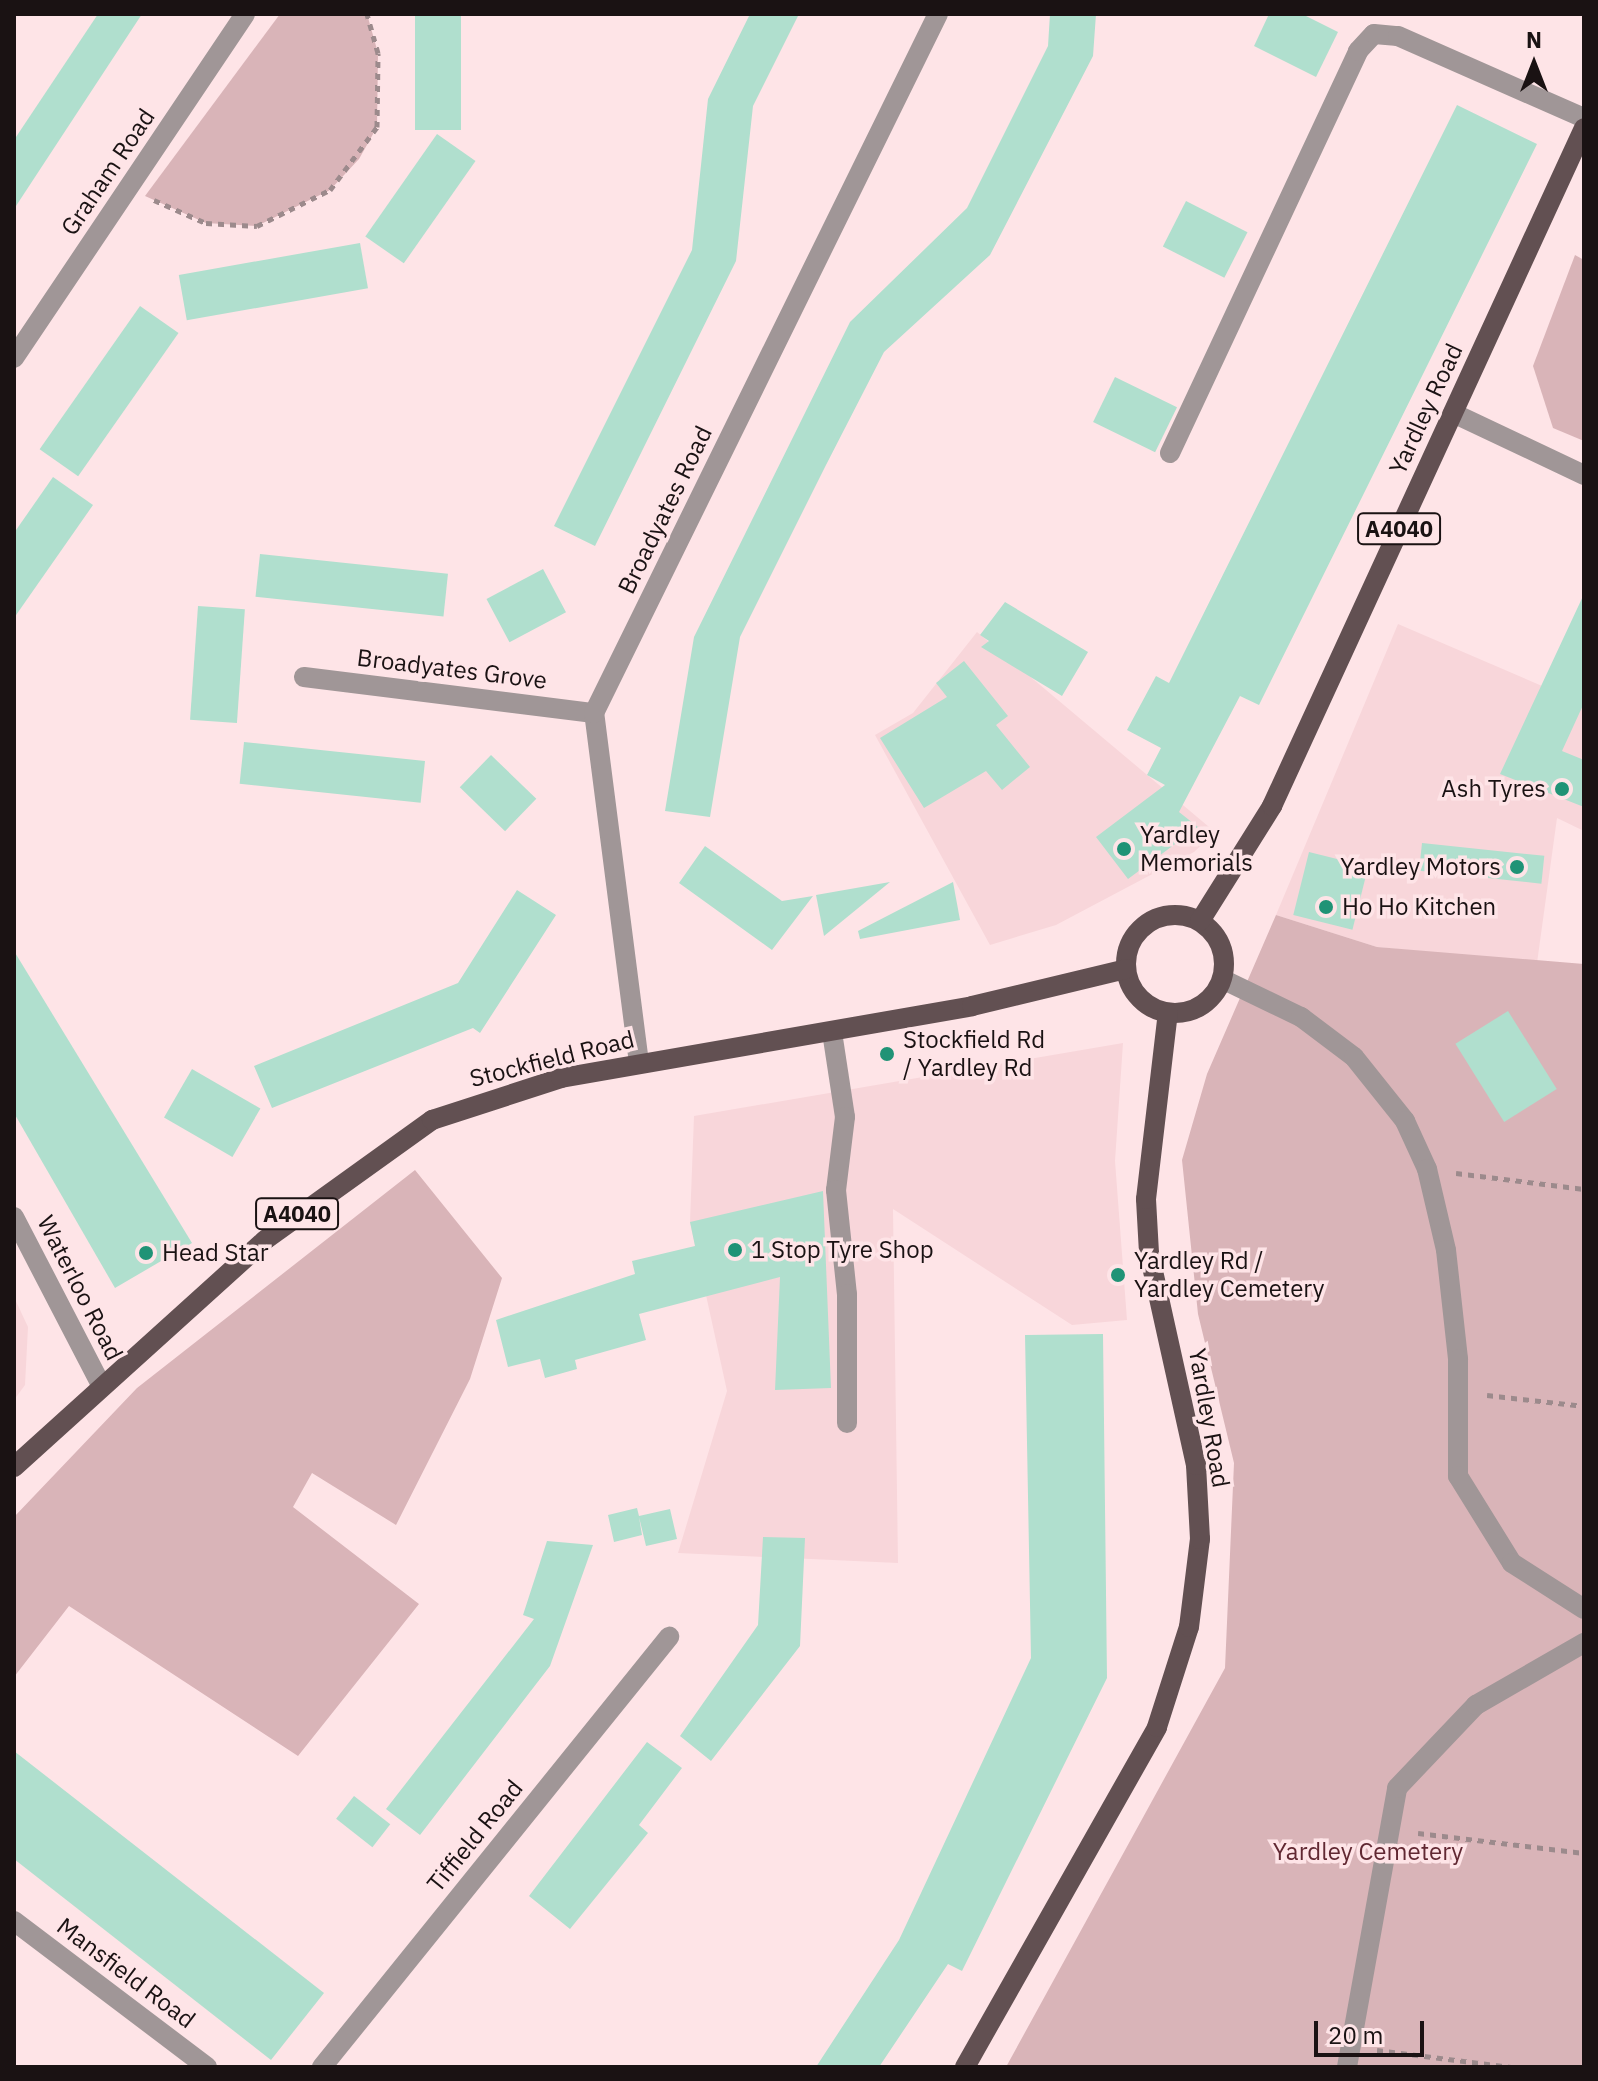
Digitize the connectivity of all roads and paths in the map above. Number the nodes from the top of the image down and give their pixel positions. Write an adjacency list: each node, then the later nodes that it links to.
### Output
1 (245, 14): 6 (street, Graham Road)
2 (367, 14): 6 (path)
3 (938, 14): 12 (street, Broadyates Road)
4 (1584, 118): 9 (street)
5 (1584, 128): 8 (main road, Yardley Road / A4040)
6 (129, 189): 7 (street, Graham Road)
7 (14, 358)
8 (1453, 413): 10 (street); 13 (main road, Yardley Road / A4040)
9 (1170, 453)
10 (1584, 475)
11 (304, 677): 12 (street, Broadyates Grove)
12 (594, 713): 18 (street)
13 (1200, 921): 14 (main road); 15 (main road)
14 (1126, 969): 16 (main road); 17 (main road, Stockfield Road / A4040)
15 (1222, 979): 16 (main road); 19 (street)
16 (1168, 1013): 36 (main road, Yardley Road)
17 (832, 1032): 18 (main road, Stockfield Road / A4040); 25 (street)
18 (639, 1063): 22 (main road, Stockfield Road / A4040)
19 (1427, 1169): 20 (path); 23 (street)
20 (1584, 1189)
21 (14, 1217): 22 (street, Waterloo Road)
22 (100, 1383): 26 (main road, Stockfield Road / A4040)
23 (1458, 1392): 24 (path); 27 (street)
24 (1584, 1406)
25 (847, 1423)
26 (14, 1467)
27 (1584, 1609)
28 (669, 1637): 35 (street, Tiffield Road)
29 (1584, 1643): 30 (street)
30 (1385, 1829): 31 (path); 33 (street)
31 (1584, 1853)
32 (14, 1921): 34 (street, Mansfield Road)
33 (1349, 2057): 37 (path)
34 (207, 2067)
35 (322, 2067)
36 (965, 2067)
37 (1511, 2067)

